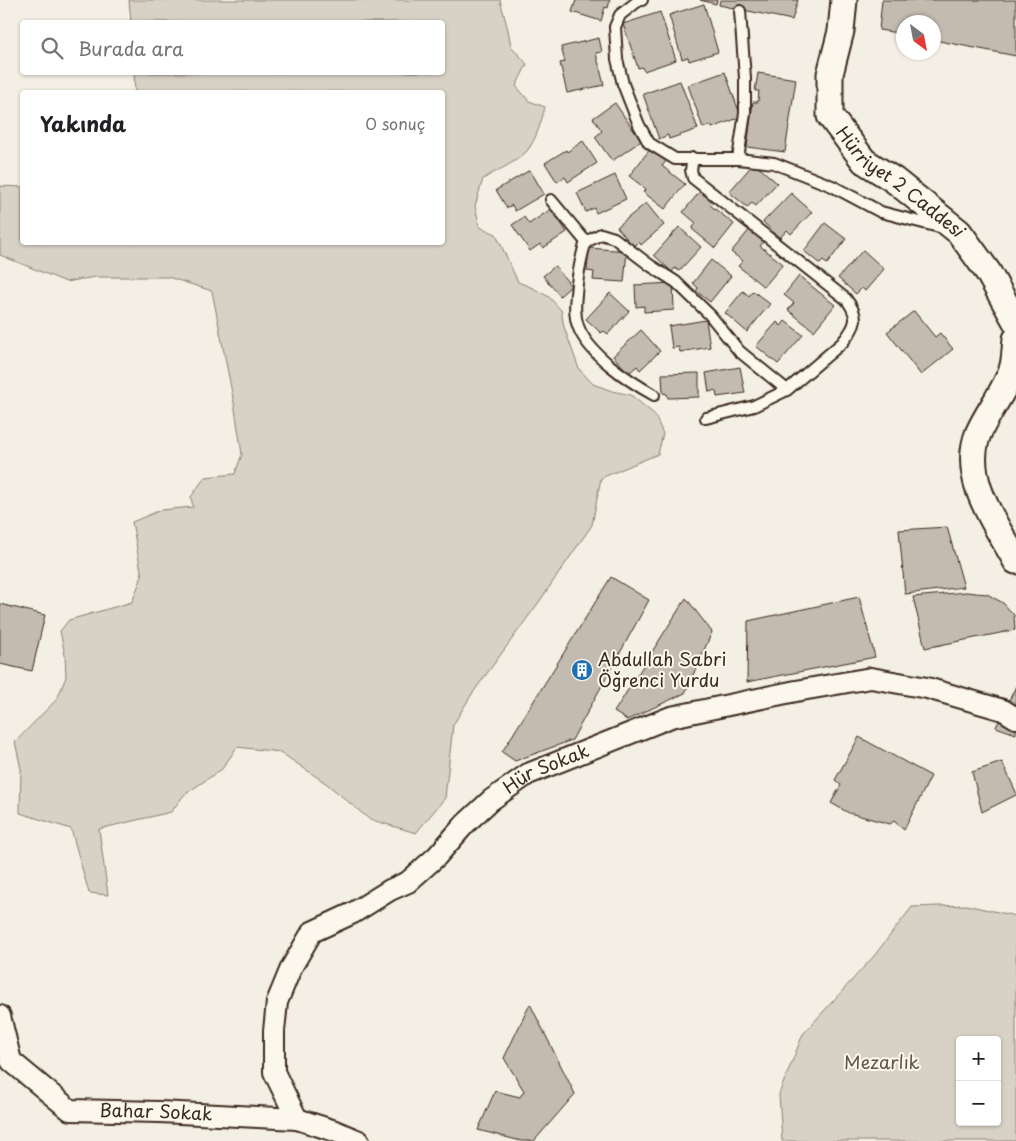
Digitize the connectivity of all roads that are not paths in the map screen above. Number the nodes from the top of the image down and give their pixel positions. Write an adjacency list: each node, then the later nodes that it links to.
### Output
1 (642, 0): 4 (lane)
2 (844, 0): 7 (street, Hürriyet 2 Caddesi)
3 (740, 11): 5 (lane)
4 (692, 158): 5 (lane); 11 (lane)
5 (738, 158): 7 (lane)
6 (551, 200): 8 (lane)
7 (959, 232): 9 (street, Hürriyet 2 Caddesi)
8 (586, 242): 11 (lane); 12 (lane)
9 (1016, 322)
10 (1016, 339): 14 (street)
11 (787, 390): 13 (lane)
12 (654, 395)
13 (706, 418)
14 (1016, 561)
15 (1016, 718): 17 (street, Hür Sokak)
16 (0, 1016): 17 (street, Bahar Sokak)
17 (297, 1119): 18 (street, Bahar Sokak)
18 (359, 1141)

